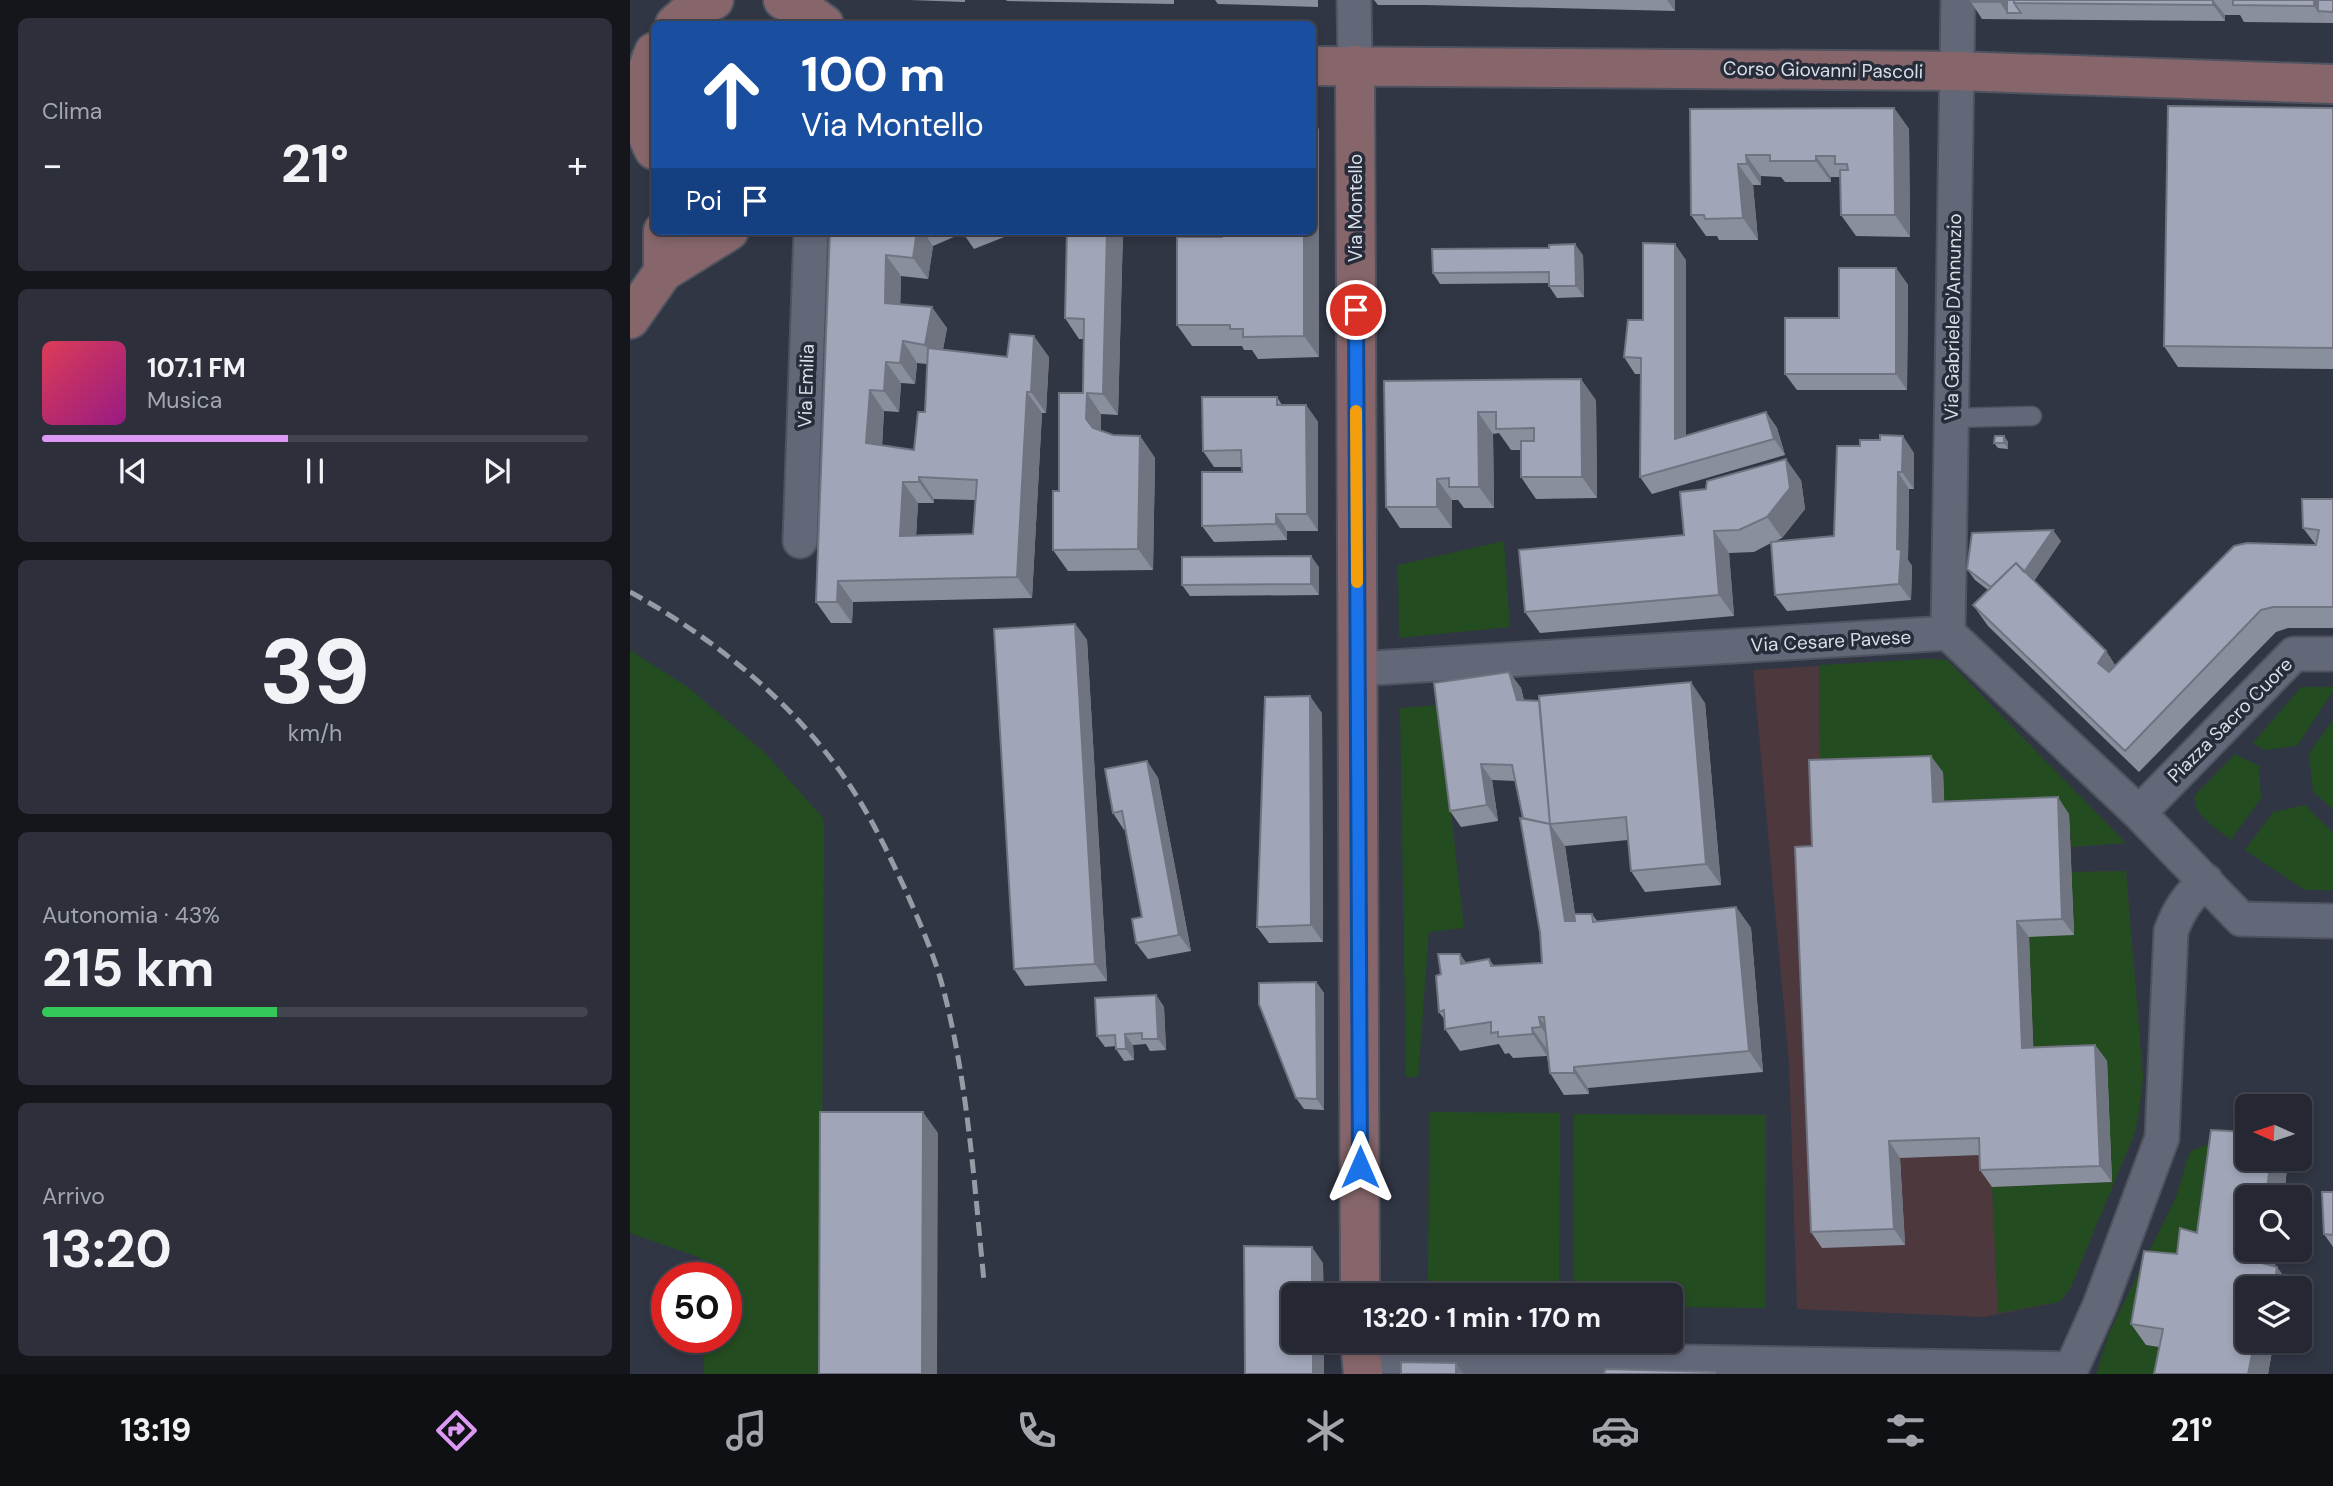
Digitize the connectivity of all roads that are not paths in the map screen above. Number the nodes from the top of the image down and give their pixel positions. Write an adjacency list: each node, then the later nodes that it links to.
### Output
1 (714, 0): 6 (main road)
2 (783, 0): 7 (main road)
3 (827, 0): 8 (main road)
4 (1354, 0): 12 (street, Via Montello)
5 (1958, 0): 14 (street, Via Gabriele D'Annunzio)
6 (678, 21)
7 (822, 21)
8 (826, 21)
9 (651, 37): 10 (main road)
10 (630, 47)
11 (651, 60): 16 (main road)
12 (1355, 65): 13 (main road, Corso Giovanni Pascoli); 14 (main road, Corso Giovanni Pascoli); 28 (main road, Via Montello)
13 (1316, 66)
14 (1956, 71): 15 (main road, Corso Giovanni Pascoli); 24 (street, Via Gabriele D'Annunzio)
15 (2333, 83)
16 (636, 107): 17 (main road)
17 (651, 143)
18 (663, 235): 21 (main road)
19 (723, 235): 21 (main road)
20 (811, 235): 25 (street, Via Emilia)
21 (663, 272): 22 (main road)
22 (630, 319)
23 (2032, 416): 24 (lane)
24 (1952, 418): 26 (street, Via Gabriele D'Annunzio)
25 (800, 541)
26 (1948, 633): 28 (street, Via Cesare Pavese); 29 (street)
27 (2333, 654): 29 (street, Piazza Sacro Cuore)
28 (1357, 669): 32 (main road, Via Montello)
29 (2139, 813): 30 (street)
30 (2206, 881): 31 (street); 35 (street)
31 (2333, 921)
32 (1360, 1283)
33 (1361, 1357): 34 (street)
34 (1759, 1368): 35 (street)
35 (2070, 1372)

